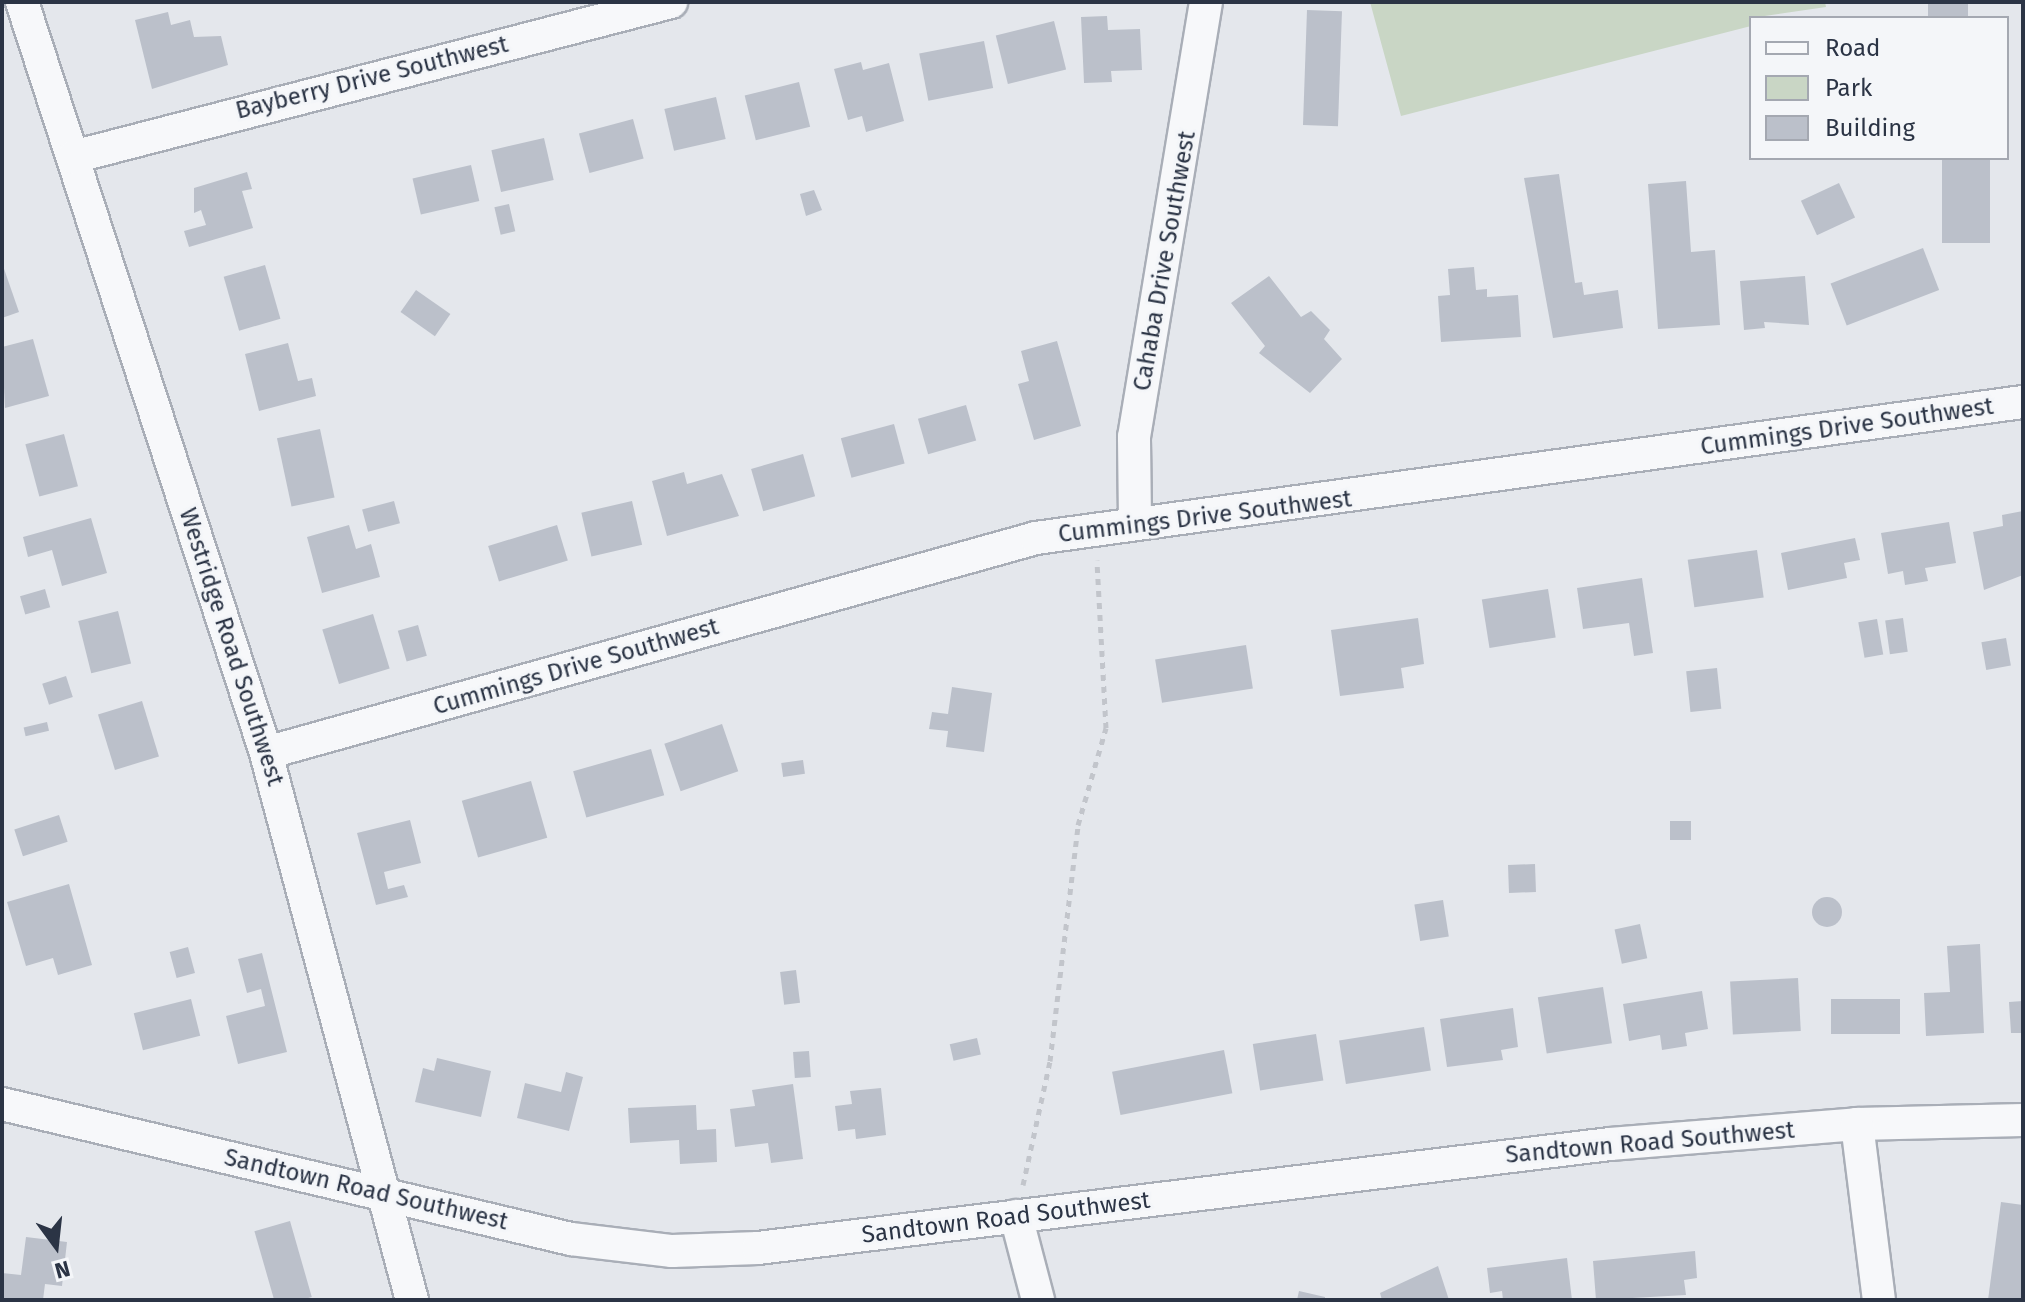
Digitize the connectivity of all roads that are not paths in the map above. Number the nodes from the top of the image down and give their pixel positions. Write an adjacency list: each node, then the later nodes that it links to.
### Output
1 (22, 2): 4 (street, Westridge Road Southwest)
2 (671, 2): 4 (street, Bayberry Drive Southwest)
3 (1206, 2): 6 (street, Cahaba Drive Southwest)
4 (73, 157): 7 (street, Westridge Road Southwest)
5 (2023, 402): 6 (street, Cummings Drive Southwest)
6 (1135, 521): 7 (street, Cummings Drive Southwest)
7 (266, 753): 11 (street, Westridge Road Southwest)
8 (2, 1104): 11 (street, Sandtown Road Southwest)
9 (2023, 1120): 10 (street, Sandtown Road Southwest)
10 (1857, 1124): 12 (street, Sandtown Road Southwest); 15 (street)
11 (384, 1194): 12 (street, Sandtown Road Southwest); 13 (street, Westridge Road Southwest)
12 (1016, 1216): 14 (street)
13 (412, 1300)
14 (1038, 1300)
15 (1879, 1300)

